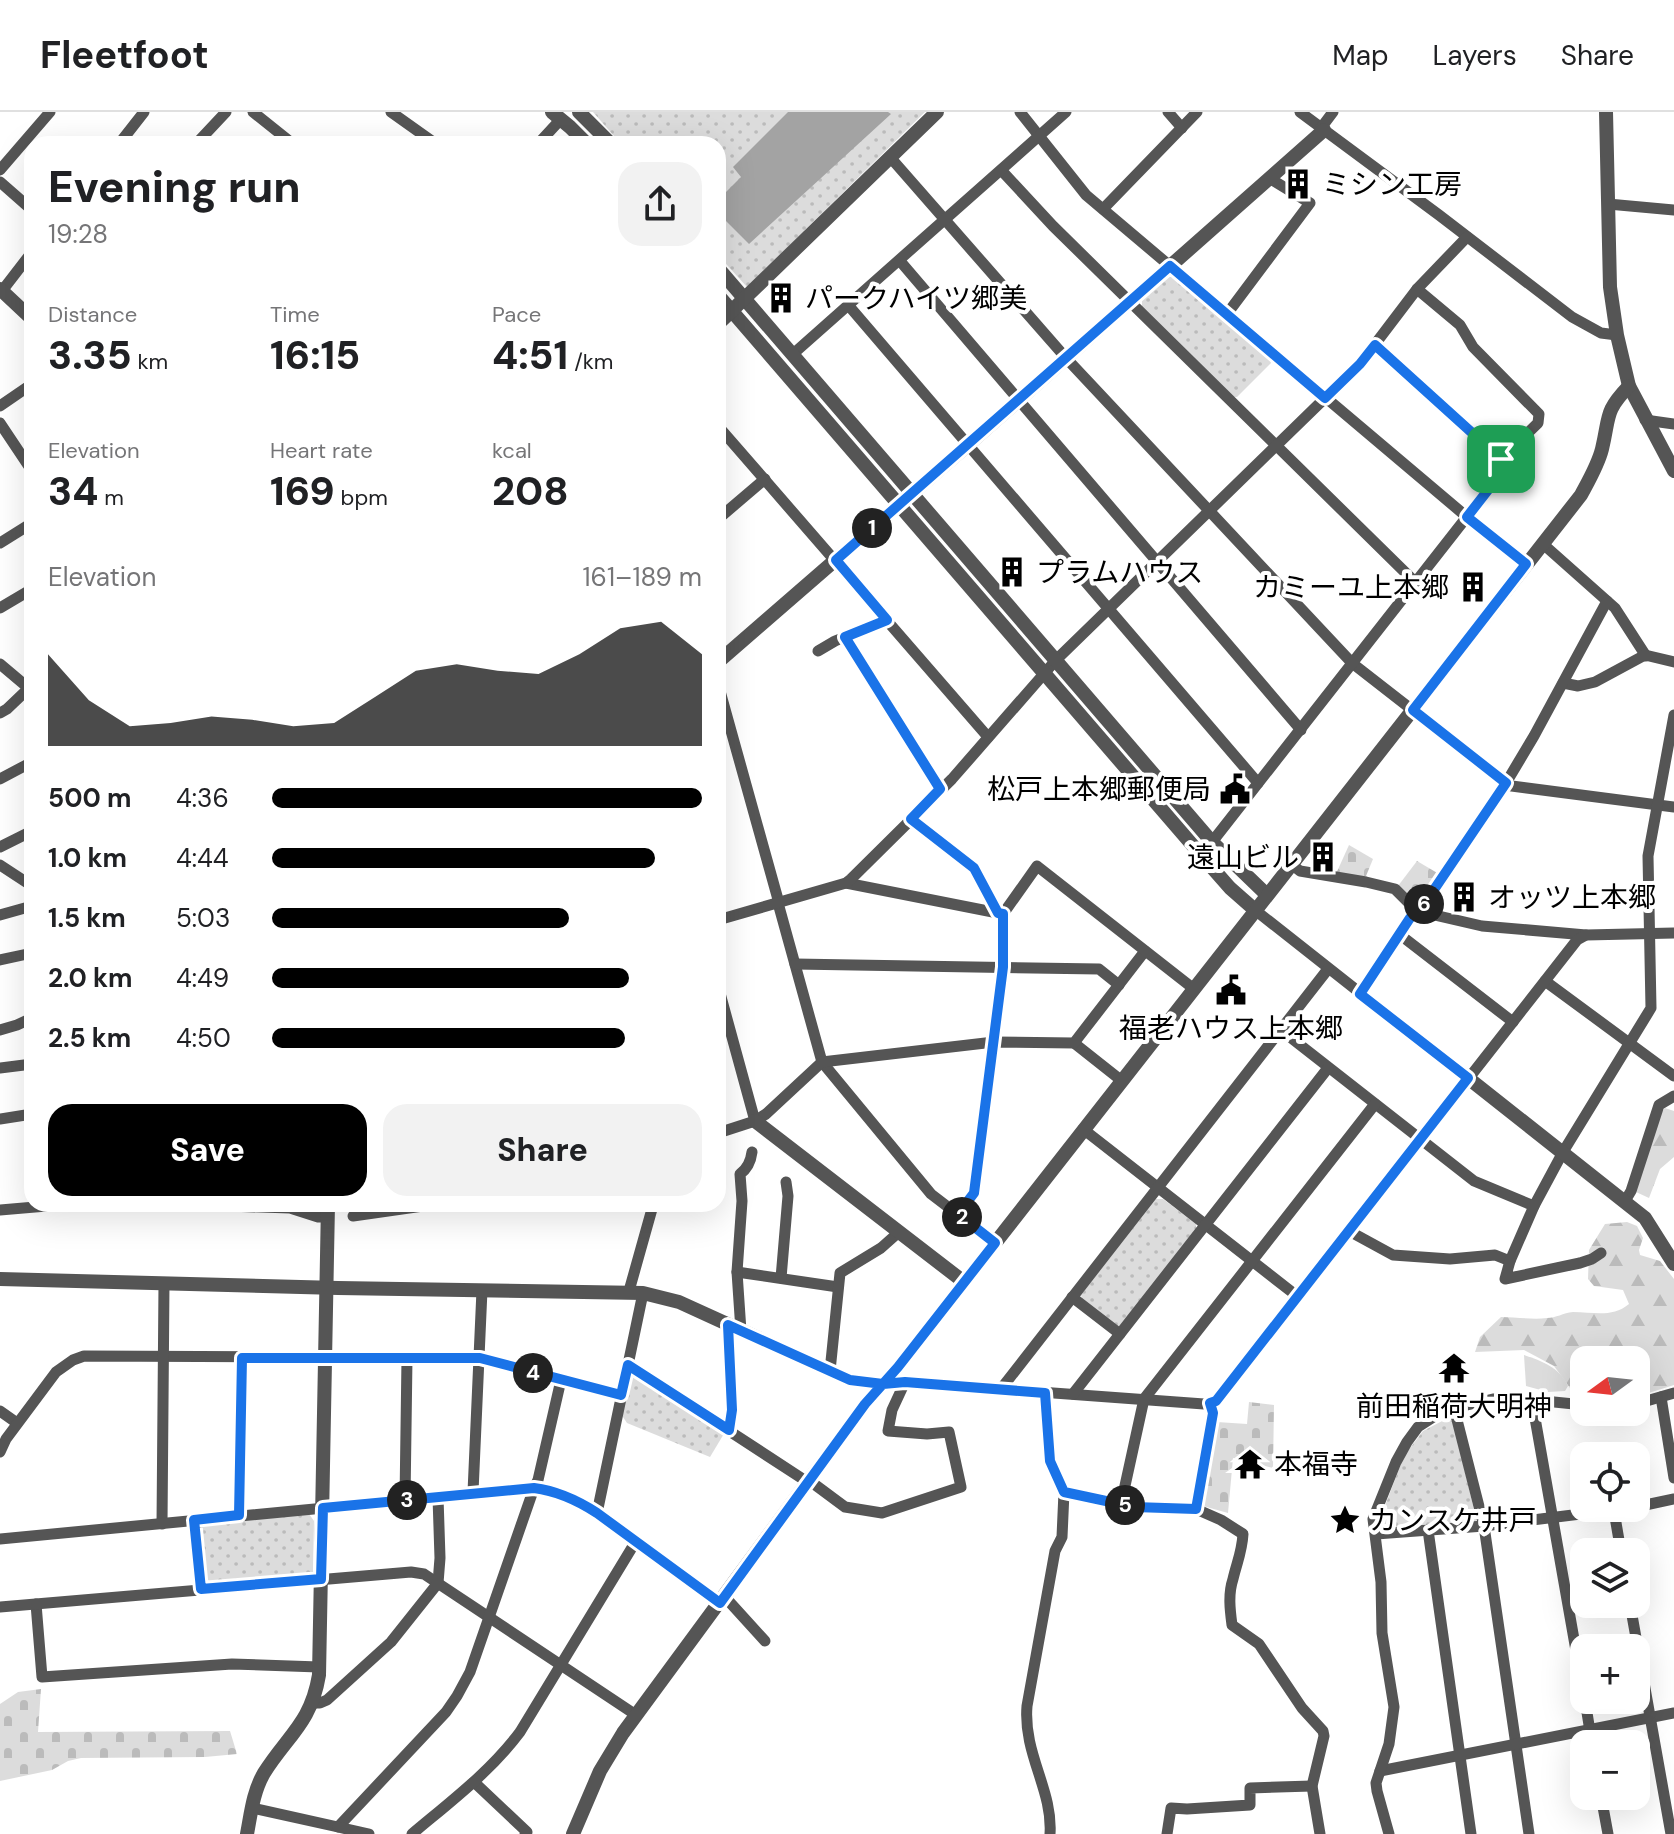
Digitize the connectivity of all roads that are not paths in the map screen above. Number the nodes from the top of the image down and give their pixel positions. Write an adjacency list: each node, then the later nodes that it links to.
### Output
1 (50, 112): 18 (street)
2 (144, 112): 19 (street)
3 (226, 112): 20 (street)
4 (253, 112): 21 (street)
5 (391, 112): 22 (street)
6 (579, 112): 25 (street)
7 (937, 112): 28 (street)
8 (1020, 112): 26 (street)
9 (1066, 112): 26 (street)
10 (1168, 112): 16 (street)
11 (1197, 112): 16 (street)
12 (1300, 112): 17 (street)
13 (1333, 112): 17 (street)
14 (1606, 112): 34 (street)
15 (557, 115): 23 (street); 24 (street)
16 (1182, 128): 35 (street)
17 (1323, 129): 31 (street); 38 (street)
18 (29, 136)
19 (125, 136)
20 (204, 136)
21 (279, 136)
22 (425, 136)
23 (543, 136)
24 (579, 136)
25 (604, 136)
26 (1039, 136): 30 (street); 35 (street)
27 (24, 142): 29 (street)
28 (890, 157): 37 (street); 45 (street)
29 (0, 170)
30 (1002, 171): 37 (street); 46 (street)
31 (1269, 178): 41 (street); 51 (street)
32 (0, 182): 33 (street)
33 (24, 203)
34 (1608, 204): 36 (street); 53 (street)
35 (1103, 209): 41 (street)
36 (1674, 210)
37 (945, 221): 39 (street); 56 (street)
38 (1467, 237): 43 (street); 53 (street)
39 (900, 261): 48 (street); 61 (street)
40 (24, 262): 44 (street)
41 (1170, 266): 46 (street); 51 (street)
42 (726, 277): 45 (street)
43 (1417, 289): 54 (street); 70 (street)
44 (1, 290): 50 (street)
45 (745, 299): 49 (street); 55 (street)
46 (1130, 301): 56 (street); 68 (street)
47 (726, 304): 49 (street)
48 (849, 306): 55 (street); 67 (street)
49 (733, 311): 52 (street); 57 (street)
50 (24, 312)
51 (1227, 314): 60 (street)
52 (726, 317)
53 (1617, 335): 58 (street)
54 (1375, 345): 60 (street); 70 (street)
55 (796, 357): 57 (street); 73 (street)
56 (1066, 358): 61 (street); 75 (street)
57 (786, 372): 74 (street)
58 (1629, 386): 63 (street); 80 (street)
59 (24, 390): 62 (street)
60 (1325, 398): 68 (street); 77 (street)
61 (1018, 399): 67 (street); 82 (street)
62 (0, 406)
63 (1645, 420): 65 (street); 71 (street)
64 (0, 423): 69 (street)
65 (1674, 424)
66 (726, 435): 72 (street)
67 (969, 444): 73 (street); 88 (street)
68 (1276, 445): 75 (street); 84 (street)
69 (24, 459)
70 (1501, 459): 77 (street)
71 (1674, 471)
72 (765, 479): 76 (street); 81 (street)
73 (911, 493): 74 (street); 94 (street)
74 (899, 505): 81 (street); 98 (street)
75 (1210, 510): 82 (street); 96 (street)
76 (726, 512)
77 (1467, 517): 83 (street); 84 (street)
78 (24, 528): 79 (street)
79 (0, 543)
80 (1543, 544): 83 (street); 86 (street)
81 (836, 560): 89 (street); 92 (street)
82 (1157, 561): 88 (street); 106 (street)
83 (1526, 564): 102 (street)
84 (1415, 582): 96 (street)
85 (24, 594): 87 (street)
86 (1607, 601): 93 (street); 99 (street)
87 (0, 608)
88 (1109, 609): 94 (street); 110 (street)
89 (887, 620): 90 (street); 107 (street)
90 (845, 637): 91 (street); 112 (street)
91 (818, 651)
92 (726, 655)
93 (1646, 656): 95 (street); 99 (street)
94 (1056, 660): 98 (street); 117 (street)
95 (1674, 662)
96 (1352, 663): 102 (street); 106 (street)
97 (0, 664): 100 (street)
98 (1044, 673): 107 (street); 119 (street)
99 (1563, 683): 111 (street)
100 (24, 684)
101 (24, 694): 103 (street)
102 (1413, 710): 111 (street); 120 (street)
103 (0, 713)
104 (726, 713): 125 (street)
105 (1674, 715): 113 (street)
106 (1301, 730): 110 (street)
107 (988, 737): 112 (street)
108 (24, 766): 109 (street)
109 (0, 779)
110 (1258, 783): 117 (street)
111 (1505, 784): 113 (street); 128 (street)
112 (940, 789): 115 (street)
113 (1656, 805): 114 (street); 132 (street)
114 (1674, 807)
115 (911, 819): 123 (street); 129 (street)
116 (24, 835): 118 (street)
117 (1212, 842): 119 (street); 124 (street)
118 (0, 847)
119 (1201, 855): 127 (street)
120 (1291, 864): 124 (street); 128 (street)
121 (0, 865): 122 (street)
122 (24, 881)
123 (846, 883): 125 (street); 129 (street)
124 (1267, 895): 127 (street)
125 (778, 903): 131 (street); 139 (street)
126 (24, 908): 130 (street)
127 (1255, 910): 141 (street); 144 (street)
128 (1417, 911): 134 (street); 135 (street)
129 (1001, 914): 136 (street); 140 (street)
130 (0, 915)
131 (726, 918)
132 (1650, 933): 133 (street); 135 (street); 153 (street)
133 (1674, 933)
134 (1399, 934): 145 (street); 148 (street)
135 (1586, 935): 142 (street)
136 (1145, 951): 143 (street); 144 (street)
137 (24, 955): 138 (street)
138 (0, 960)
139 (795, 964): 140 (street); 154 (street)
140 (1003, 967): 143 (street); 151 (street)
141 (1328, 969): 145 (street); 150 (street)
142 (1545, 981): 148 (street); 153 (street)
143 (1119, 985): 152 (street)
144 (1194, 989): 160 (street)
145 (1360, 994): 159 (street)
146 (726, 1015): 165 (street)
147 (24, 1022): 149 (street)
148 (1513, 1022): 159 (street)
149 (0, 1030)
150 (1281, 1030): 157 (street); 172 (street)
151 (994, 1042): 152 (street); 154 (street); 182 (street)
152 (1074, 1043): 160 (street)
153 (1630, 1043): 158 (street); 170 (street)
154 (822, 1062): 165 (street); 182 (street)
155 (24, 1065): 156 (street)
156 (0, 1068)
157 (1328, 1068): 162 (street); 184 (street)
158 (1674, 1076)
159 (1468, 1078): 168 (street); 170 (street)
160 (1122, 1081): 166 (street)
161 (1674, 1096): 173 (street)
162 (1375, 1104): 168 (street); 189 (street)
163 (24, 1115): 164 (street)
164 (0, 1119)
165 (755, 1121): 167 (street); 186 (street)
166 (1083, 1129): 172 (street); 187 (street)
167 (726, 1130)
168 (1420, 1139): 174 (street); 185 (street)
169 (752, 1152): 192 (street)
170 (1563, 1152): 173 (street); 174 (street)
171 (786, 1182): 193 (street)
172 (1158, 1186): 184 (street); 202 (street)
173 (1625, 1201): 191 (street)
174 (1534, 1206): 190 (street)
175 (24, 1208): 176 (street)
176 (0, 1210)
177 (302, 1212): 178 (street)
178 (325, 1212)
179 (328, 1212): 197 (street)
180 (377, 1212): 183 (street)
181 (651, 1212): 200 (street)
182 (958, 1214): 187 (street)
183 (353, 1216)
184 (1206, 1224): 189 (street); 204 (street)
185 (1349, 1231): 190 (street); 201 (street)
186 (899, 1232): 195 (street); 198 (street)
187 (995, 1243): 195 (street)
188 (1601, 1253): 190 (street)
189 (1252, 1261): 201 (street); 221 (street)
190 (1510, 1261)
191 (1674, 1264)
192 (737, 1272): 193 (street); 203 (street)
193 (781, 1278): 198 (street)
194 (0, 1279): 196 (street)
195 (964, 1282): 214 (street)
196 (164, 1283): 197 (street); 205 (street)
197 (326, 1287): 199 (street); 207 (street)
198 (838, 1287): 211 (street)
199 (482, 1290): 200 (street); 209 (street)
200 (636, 1292): 203 (street); 210 (street)
201 (1297, 1296): 224 (street)
202 (1072, 1297): 204 (street); 215 (street)
203 (735, 1328): 211 (street); 229 (street)
204 (1120, 1334): 218 (street)
205 (163, 1356): 206 (street); 228 (street); 248 (street)
206 (242, 1358): 207 (street); 244 (street)
207 (325, 1358): 208 (street); 241 (street)
208 (407, 1358): 209 (street); 238 (street)
209 (480, 1358): 212 (street); 234 (street)
210 (628, 1365): 219 (street); 229 (street)
211 (830, 1371): 214 (street)
212 (561, 1380): 219 (street); 233 (street)
213 (905, 1382): 214 (street); 215 (street); 232 (street)
214 (883, 1384): 232 (street)
215 (1001, 1389): 216 (street)
216 (1045, 1393): 218 (street); 235 (street)
217 (1674, 1393): 220 (street)
218 (1073, 1394): 221 (street)
219 (621, 1395): 243 (street)
220 (1661, 1397): 222 (street); 231 (street)
221 (1144, 1399): 224 (street); 239 (street)
222 (1650, 1400)
223 (1532, 1401): 225 (street); 226 (street); 246 (street)
224 (1210, 1403): 242 (street)
225 (1570, 1404)
226 (1454, 1408): 249 (street); 251 (street)
227 (0, 1411): 228 (street)
228 (17, 1423): 230 (street)
229 (729, 1430): 232 (street)
230 (0, 1452)
231 (1674, 1478)
232 (809, 1482): 257 (street)
233 (534, 1488): 234 (street); 243 (street); 260 (street)
234 (473, 1492): 236 (street)
235 (1064, 1492): 239 (street); 285 (street)
236 (438, 1497): 238 (street); 255 (street)
237 (1674, 1499): 240 (street)
238 (405, 1500): 241 (street)
239 (1121, 1504): 242 (street)
240 (1650, 1504)
241 (323, 1508): 244 (street); 254 (street)
242 (1196, 1509): 276 (street)
243 (597, 1513): 253 (street)
244 (239, 1515): 247 (street)
245 (1570, 1516): 246 (street)
246 (1553, 1518): 249 (street); 262 (street)
247 (194, 1520): 248 (street); 256 (street)
248 (162, 1524): 252 (street)
249 (1484, 1526): 250 (street); 272 (street)
250 (1428, 1530): 251 (street); 273 (street)
251 (1376, 1534): 274 (street)
252 (0, 1539)
253 (636, 1541): 257 (street); 264 (street)
254 (321, 1579): 255 (street); 256 (street); 265 (street)
255 (438, 1583): 260 (street); 266 (street)
256 (201, 1589): 258 (street)
257 (722, 1600): 263 (street); 269 (street)
258 (36, 1604): 259 (street); 265 (street)
259 (0, 1607)
260 (490, 1618): 264 (street); 279 (street)
261 (1632, 1618): 270 (street)
262 (1573, 1634)
263 (765, 1641)
264 (561, 1665): 269 (street); 275 (street)
265 (319, 1667): 266 (street)
266 (313, 1703): 277 (street)
267 (1674, 1713): 270 (street)
268 (1587, 1714): 271 (street)
269 (636, 1715): 284 (street)
270 (1650, 1718): 271 (street); 292 (street)
271 (1590, 1729): 272 (street)
272 (1516, 1745): 273 (street); 290 (street)
273 (1460, 1756): 274 (street); 289 (street)
274 (1380, 1771): 288 (street)
275 (474, 1782): 280 (street); 283 (street)
276 (1312, 1786): 286 (street); 287 (street)
277 (252, 1808): 279 (street); 281 (street)
278 (1604, 1810): 291 (street)
279 (338, 1827): 282 (street)
280 (528, 1833)
281 (247, 1834)
282 (369, 1834)
283 (412, 1834)
284 (573, 1834)
285 (1050, 1834)
286 (1167, 1834)
287 (1320, 1834)
288 (1389, 1834)
289 (1471, 1834)
290 (1529, 1834)
291 (1608, 1834)
292 (1671, 1834)

